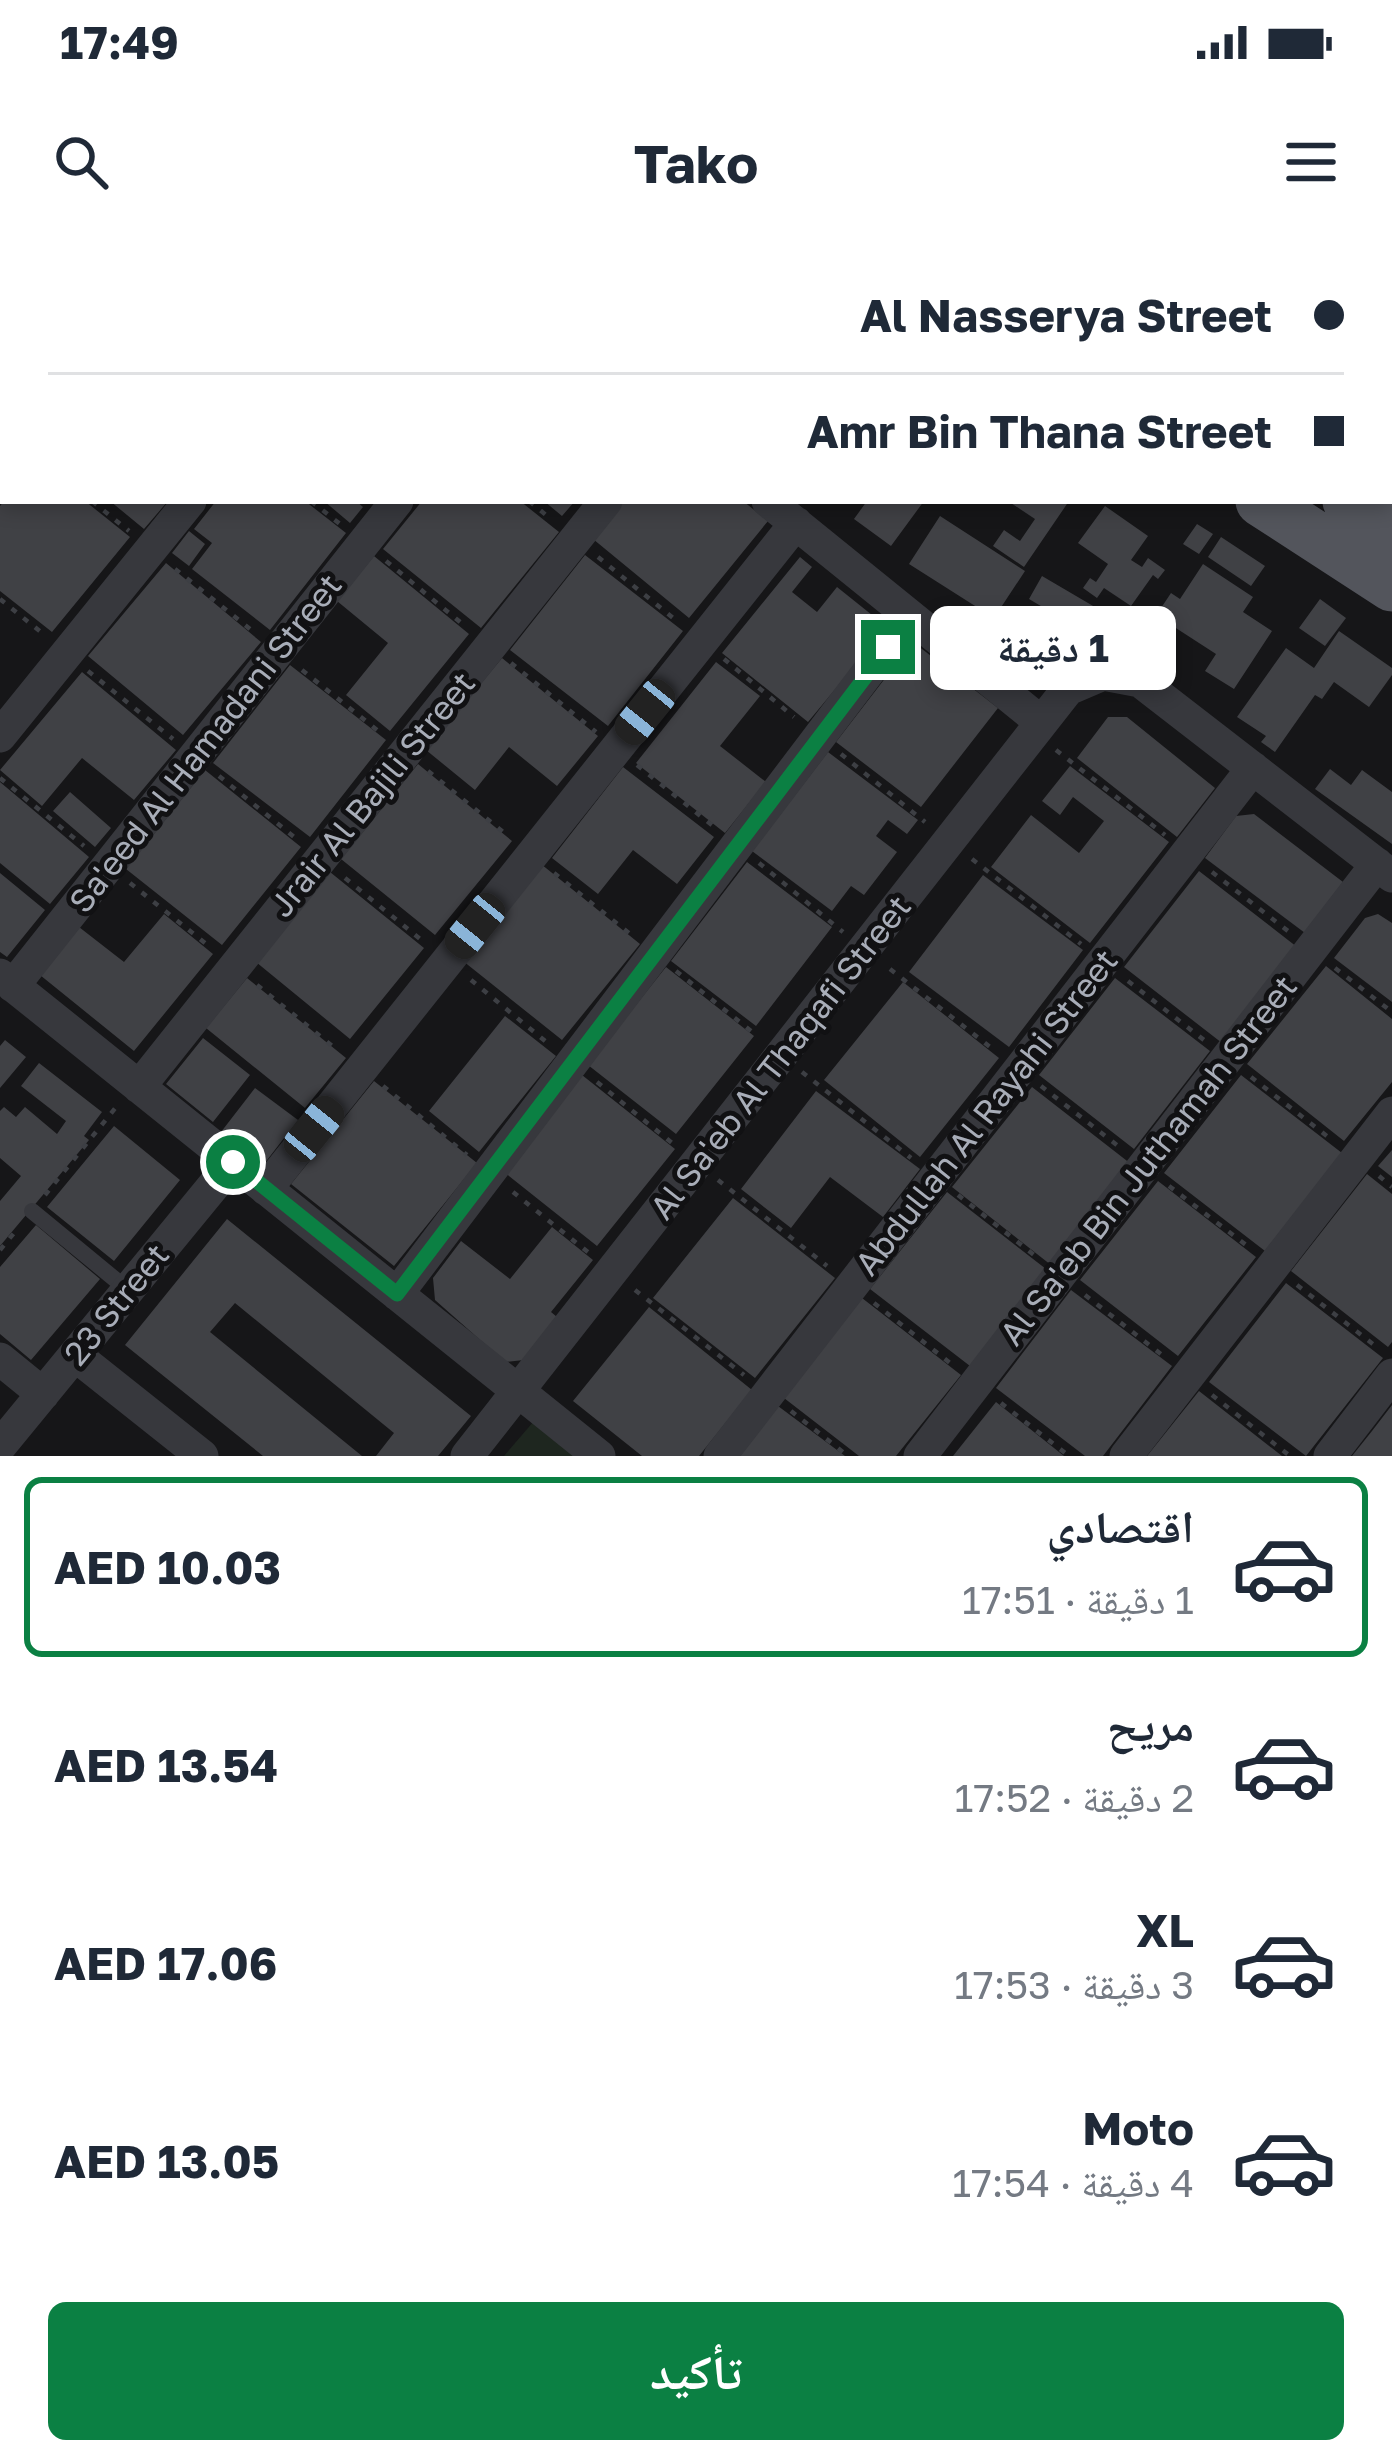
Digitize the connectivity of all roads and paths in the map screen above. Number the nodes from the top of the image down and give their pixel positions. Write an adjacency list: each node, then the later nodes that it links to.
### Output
1 (96, 504): 10 (path)
2 (188, 504): 10 (street)
3 (395, 504): 14 (street, Sa'eed Al Hamadani Street)
4 (604, 504): 18 (street, Jrair Al Bajili Street)
5 (772, 504): 8 (street)
6 (1266, 504): 11 (main road)
7 (1353, 504): 9 (main road)
8 (796, 523): 13 (street); 22 (street)
9 (1392, 530)
10 (151, 549): 14 (path); 15 (street)
11 (1392, 586)
12 (0, 599): 15 (path)
13 (910, 617): 16 (street); 26 (street)
14 (278, 651): 18 (path); 19 (street, Sa'eed Al Hamadani Street)
15 (67, 653): 17 (street); 19 (path)
16 (1041, 722): 20 (street, Al Sa'eb Al Thaqafi Street); 30 (street, Al Sa'eb Al Thaqafi Street)
17 (0, 736)
18 (405, 753): 22 (path); 23 (street, Jrair Al Bajili Street)
19 (194, 756): 23 (path); 24 (street, Sa'eed Al Hamadani Street)
20 (1253, 768): 25 (street, Al Sa'eb Al Thaqafi Street); 38 (street, Abdullah Al Rayahi Street)
21 (0, 778): 24 (path)
22 (532, 855): 26 (path); 27 (street)
23 (321, 859): 27 (path); 28 (street, Jrair Al Bajili Street)
24 (108, 865): 28 (path); 29 (street, Sa'eed Al Hamadani Street)
25 (1384, 870): 43 (street, Al Sa'eb Bin Juthamah Street)
26 (655, 954): 30 (path); 31 (street)
27 (447, 961): 31 (path); 32 (street)
28 (234, 967): 32 (path); 33 (street, Jrair Al Bajili Street)
29 (7, 981): 33 (street)
30 (781, 1055): 36 (street, Al Sa'eb Al Thaqafi Street); 38 (path)
31 (572, 1063): 36 (path); 37 (street)
32 (361, 1069): 37 (path); 39 (street)
33 (137, 1085): 35 (street); 40 (path)
34 (1392, 1113): 50 (street)
35 (233, 1162): 39 (street); 45 (street, 23 Street)
36 (697, 1163): 42 (street, Al Sa'eb Al Thaqafi Street); 44 (path)
37 (489, 1172): 42 (path); 46 (street)
38 (935, 1177): 43 (path); 44 (street, Abdullah Al Rayahi Street)
39 (266, 1189): 46 (street)
40 (32, 1211): 41 (path); 45 (lane)
41 (0, 1250)
42 (612, 1272): 52 (street, Al Sa'eb Al Thaqafi Street); 54 (path)
43 (1060, 1275): 50 (path); 51 (street, Al Sa'eb Bin Juthamah Street)
44 (851, 1286): 51 (path); 54 (street, Abdullah Al Rayahi Street)
45 (128, 1290): 47 (street, 23 Street)
46 (397, 1294): 52 (street)
47 (75, 1354): 53 (street, 23 Street); 56 (street)
48 (0, 1359): 53 (street)
49 (1392, 1375): 65 (street)
50 (1188, 1376): 63 (street); 64 (path)
51 (976, 1383): 61 (street, Al Sa'eb Bin Juthamah Street); 62 (path)
52 (519, 1392): 57 (street, Al Sa'eb Al Thaqafi Street); 58 (street)
53 (43, 1394): 55 (street, 23 Street)
54 (768, 1394): 59 (street, Abdullah Al Rayahi Street); 60 (path)
55 (0, 1446)
56 (202, 1456)
57 (467, 1456)
58 (598, 1456)
59 (720, 1456)
60 (848, 1456)
61 (920, 1456)
62 (1069, 1456)
63 (1126, 1456)
64 (1290, 1456)
65 (1330, 1456)

